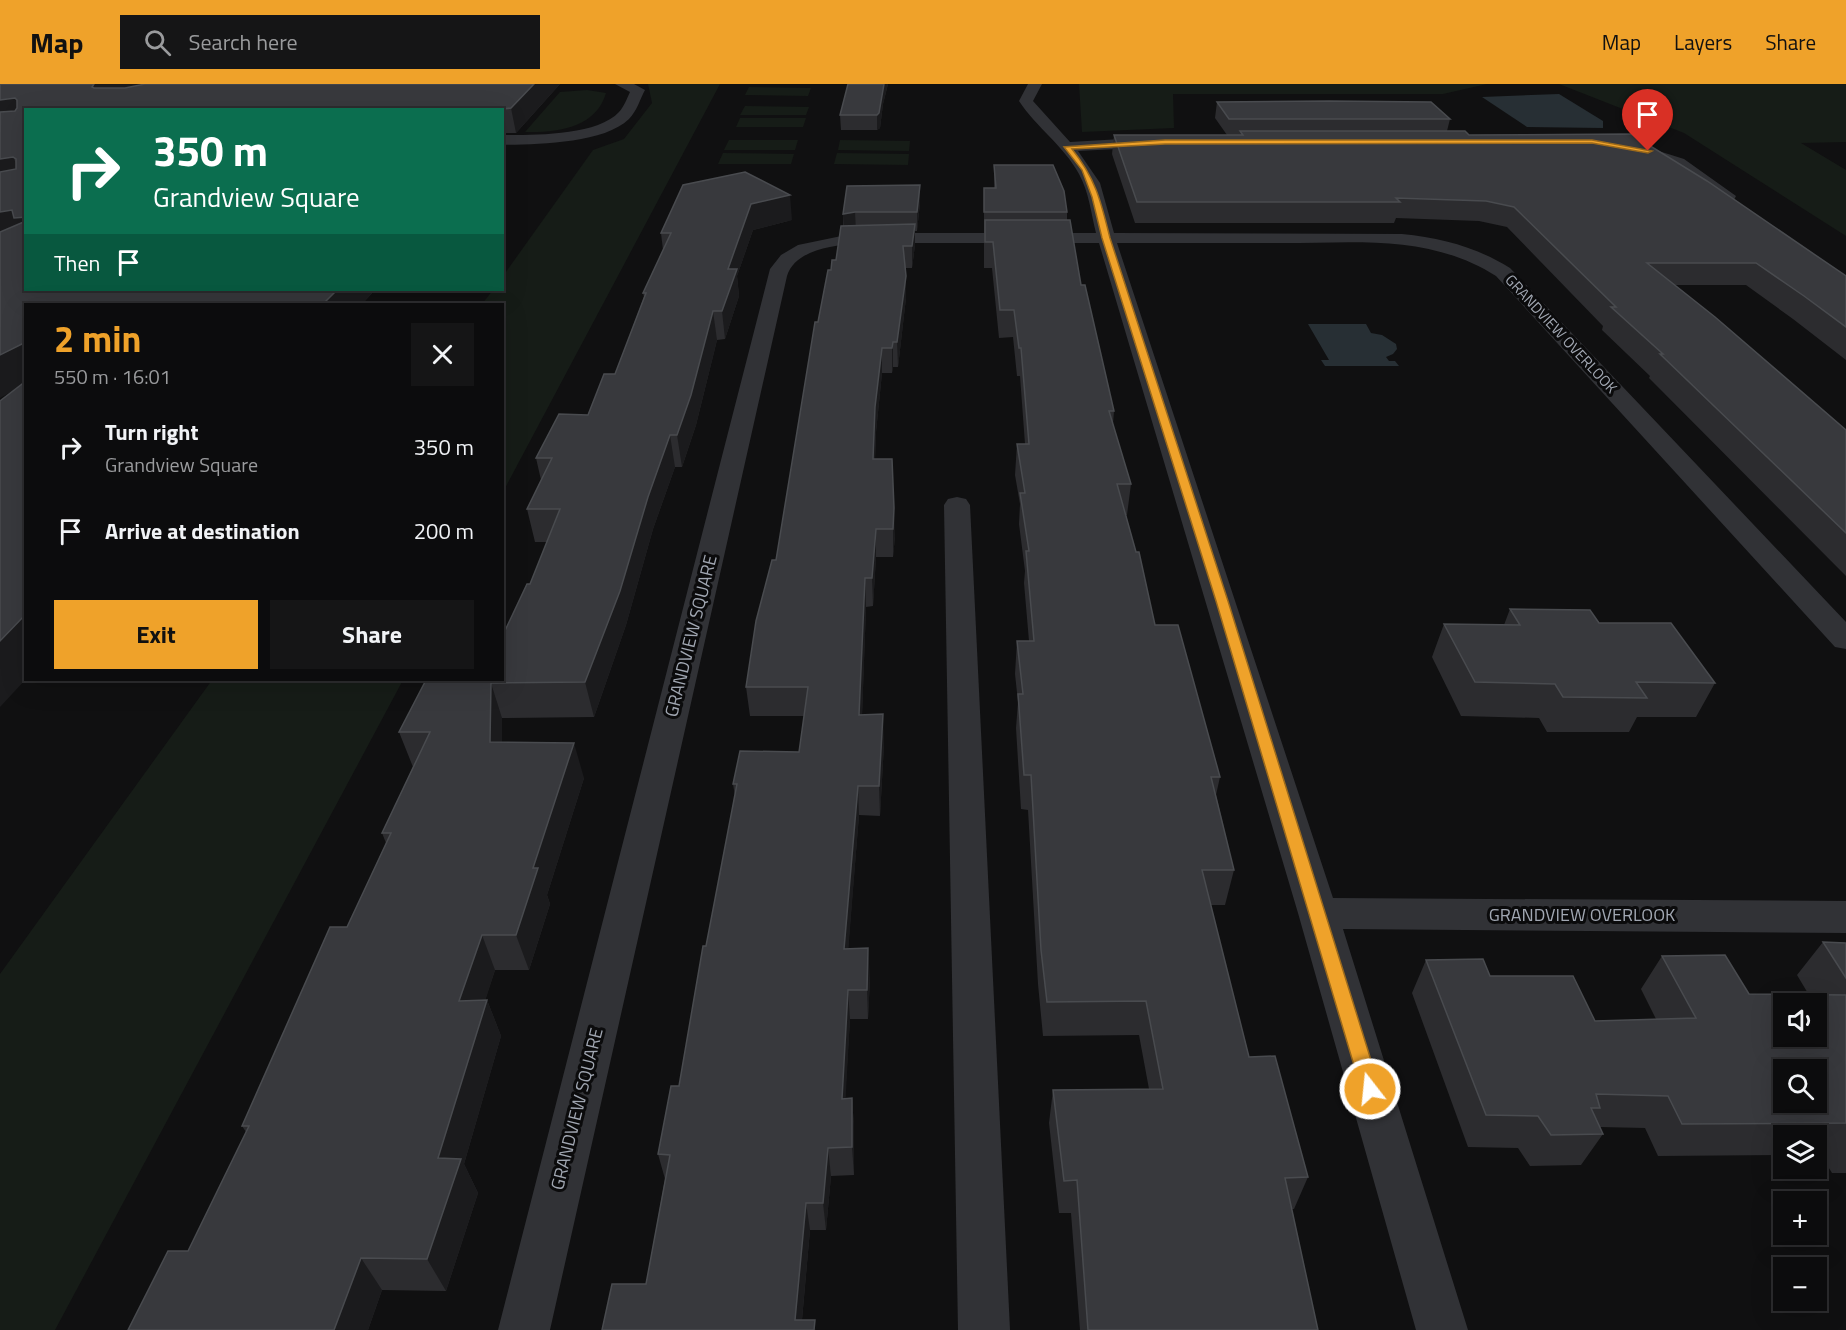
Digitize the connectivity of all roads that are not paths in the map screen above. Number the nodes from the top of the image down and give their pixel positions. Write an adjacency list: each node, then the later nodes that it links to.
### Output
1 (622, 84): 3 (street)
2 (1035, 84): 6 (street)
3 (504, 140)
4 (1177, 142): 6 (street)
5 (1611, 143): 7 (street)
6 (1067, 147): 8 (street)
7 (1737, 202)
8 (1106, 238): 10 (street, GRANDVIEW OVERLOOK); 11 (street); 13 (street, GRANDVIEW SQUARE)
9 (957, 505): 14 (street)
10 (1846, 640)
11 (1318, 913): 12 (street, GRANDVIEW OVERLOOK); 15 (street)
12 (1846, 917)
13 (524, 1330)
14 (984, 1330)
15 (1442, 1330)

